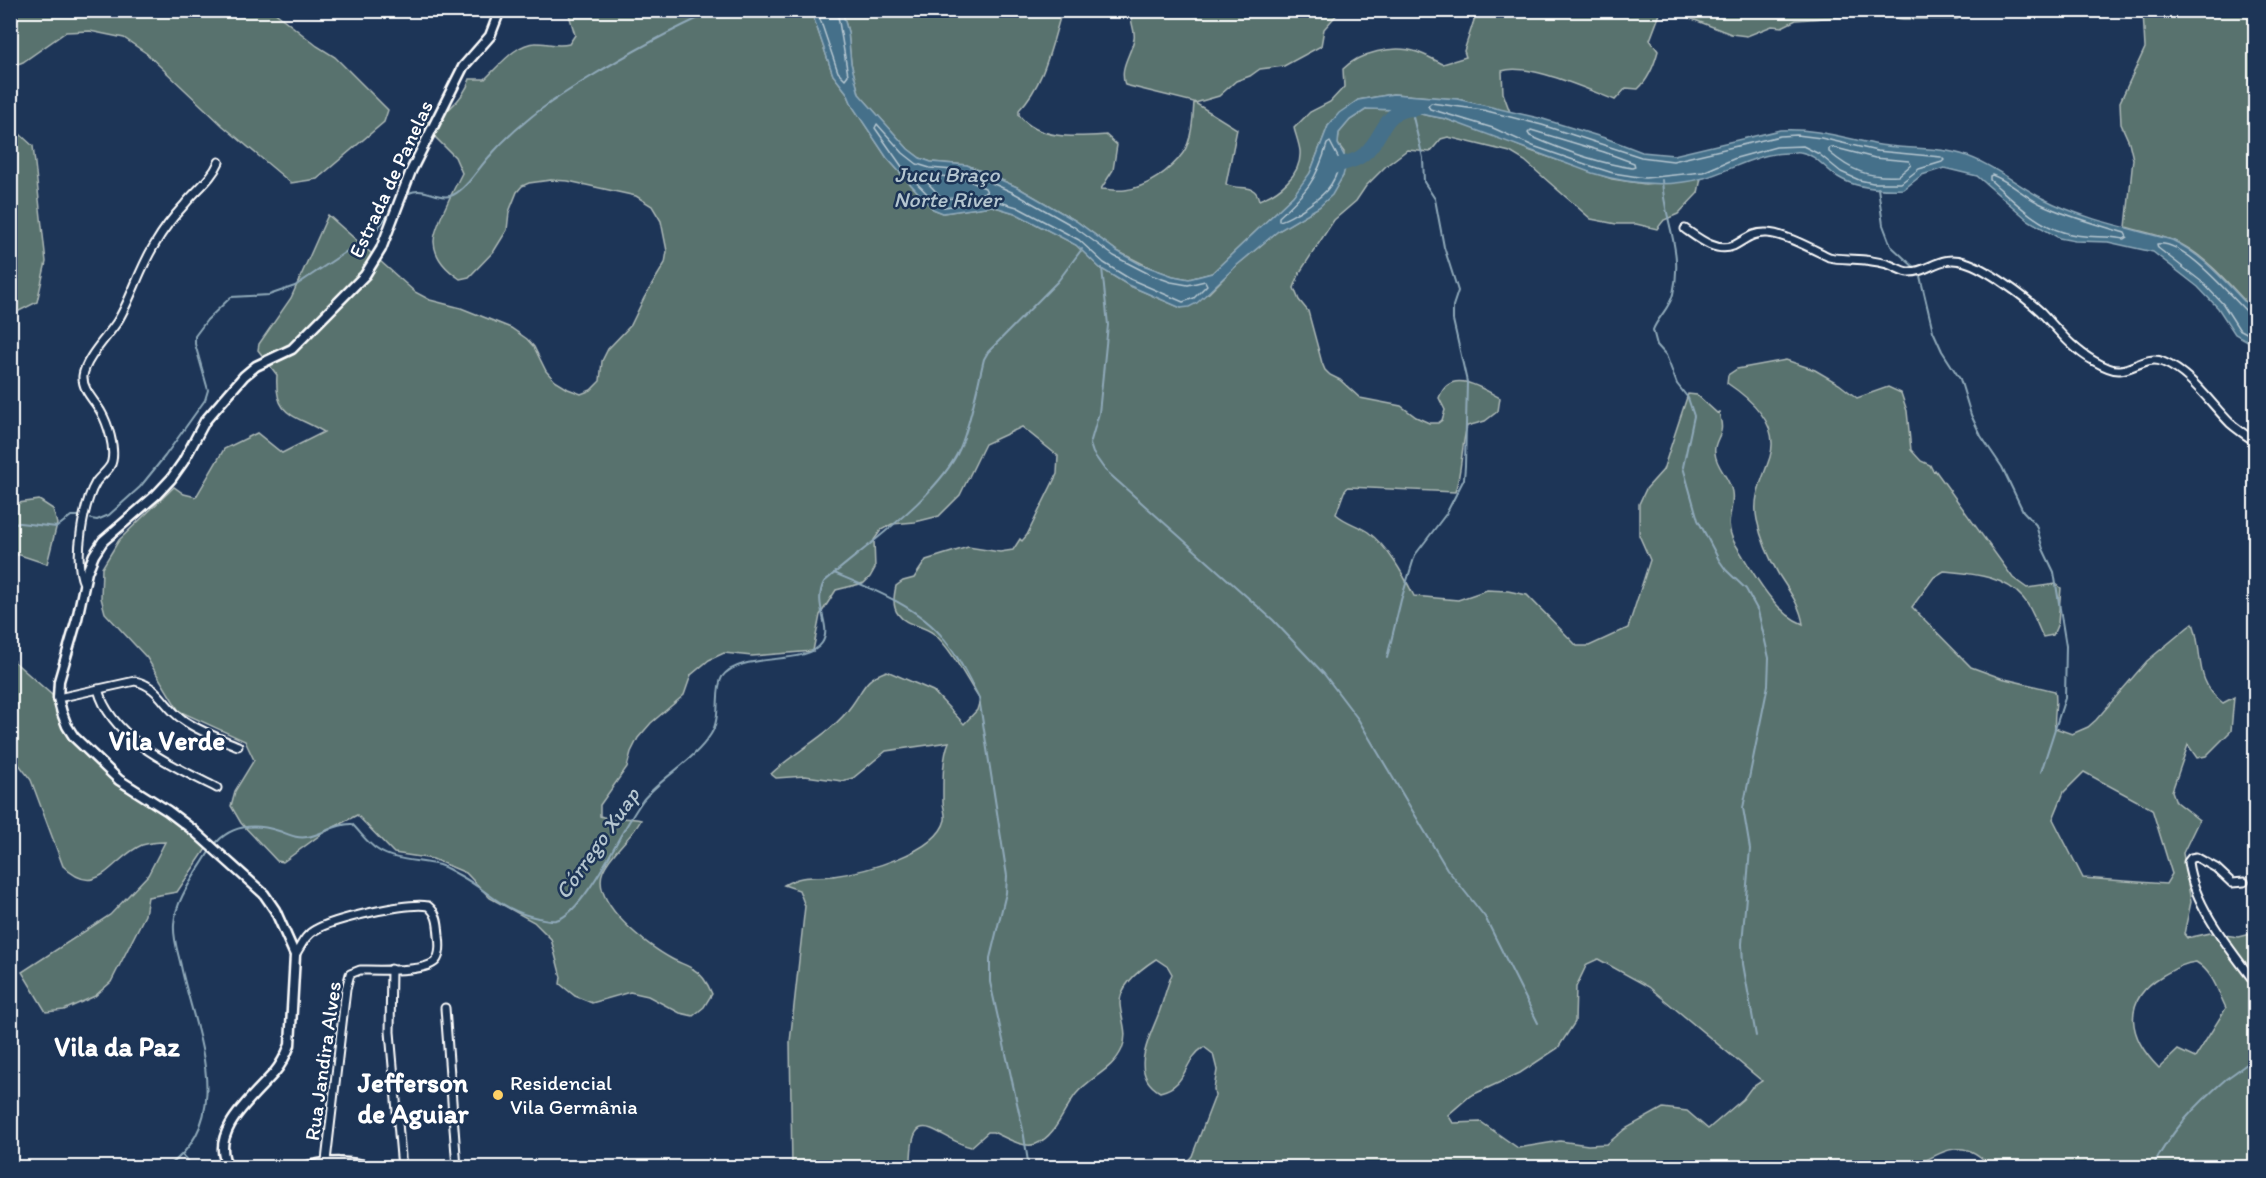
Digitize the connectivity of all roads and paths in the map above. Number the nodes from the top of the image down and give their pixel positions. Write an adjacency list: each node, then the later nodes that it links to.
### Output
1 (500, 10): 5 (street, Estrada de Panelas)
2 (219, 162): 5 (street)
3 (1685, 229): 4 (street)
4 (2256, 442)
5 (84, 584): 7 (street, Estrada de Panelas)
6 (98, 688): 7 (street); 8 (street); 9 (street)
7 (58, 698): 11 (street)
8 (238, 746)
9 (218, 788)
10 (2244, 882): 13 (street)
11 (296, 955): 12 (street, Rua Jandira Alves); 16 (street)
12 (391, 969): 15 (street, Rua Jandira Alves); 19 (street)
13 (2256, 984)
14 (445, 1008): 20 (street)
15 (326, 1161): 17 (street); 18 (street)
16 (224, 1165)
17 (302, 1167)
18 (377, 1167)
19 (402, 1167)
20 (457, 1167)

